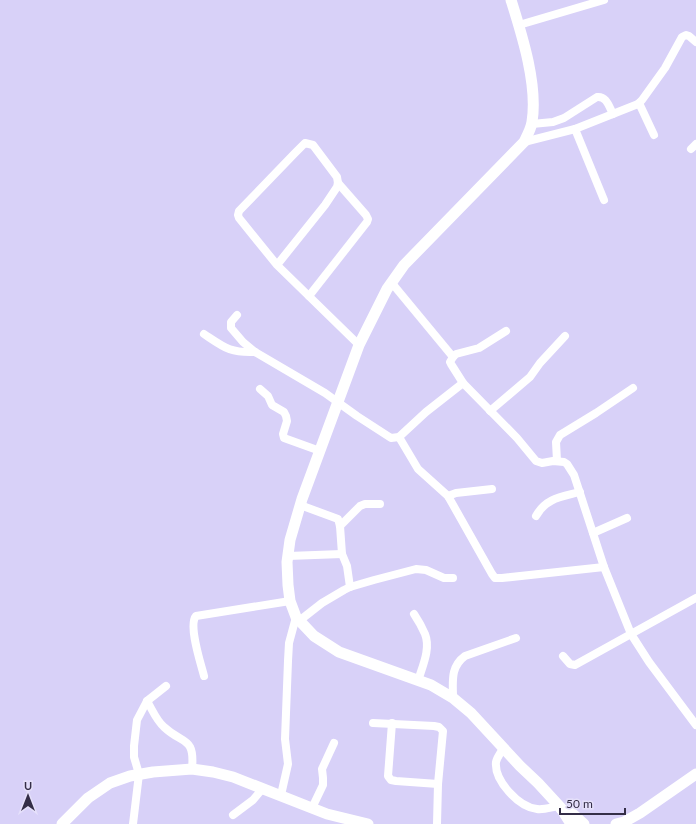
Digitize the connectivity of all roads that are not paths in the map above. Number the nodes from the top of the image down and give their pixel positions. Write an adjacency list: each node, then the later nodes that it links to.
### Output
1 (511, 0): 3 (main road)
2 (604, 0): 3 (street)
3 (519, 25): 7 (main road)
4 (696, 42): 5 (street)
5 (639, 103): 6 (street); 9 (street)
6 (613, 114): 7 (street); 8 (street)
7 (532, 124): 10 (main road)
8 (576, 129): 10 (street); 12 (street)
9 (654, 135)
10 (524, 142): 14 (main road)
11 (338, 182): 13 (street); 13 (street); 15 (street)
12 (604, 200)
13 (277, 265): 15 (street)
14 (391, 282): 20 (main road); 22 (street)
15 (309, 296): 20 (street)
16 (237, 316): 21 (street)
17 (506, 331): 22 (street)
18 (204, 334): 21 (street)
19 (565, 336): 27 (street)
20 (359, 345): 26 (main road)
21 (255, 352): 26 (street)
22 (453, 357): 23 (street)
23 (463, 383): 27 (street); 28 (street)
24 (633, 388): 30 (street)
25 (260, 389): 29 (street)
26 (338, 403): 28 (street); 29 (main road)
27 (490, 411): 30 (street)
28 (399, 437): 33 (street)
29 (320, 450): 35 (main road)
30 (557, 461): 32 (street)
31 (492, 489): 33 (street)
32 (580, 492): 36 (street); 39 (street)
33 (448, 496): 42 (street)
34 (380, 504): 38 (street)
35 (300, 505): 38 (street); 41 (main road)
36 (536, 516)
37 (627, 518): 39 (street)
38 (340, 526): 40 (street)
39 (593, 532): 42 (street)
40 (342, 554): 41 (street); 44 (street)
41 (288, 556): 46 (main road)
42 (604, 567): 49 (street)
43 (453, 578): 44 (street)
44 (350, 587): 48 (street)
45 (696, 598): 49 (street)
46 (290, 601): 48 (main road); 52 (street)
47 (414, 614): 53 (street)
48 (297, 619): 53 (main road); 67 (street)
49 (631, 634): 51 (street); 59 (street)
50 (516, 638): 55 (street)
51 (562, 656)
52 (204, 676)
53 (418, 681): 55 (main road)
54 (166, 686): 56 (street)
55 (453, 698): 61 (main road)
56 (147, 701): 62 (street); 63 (street)
57 (373, 723): 58 (street)
58 (392, 723): 65 (street); 65 (street)
59 (696, 725)
60 (334, 743): 69 (street)
61 (504, 748): 68 (main road); 68 (street)
62 (192, 770): 63 (main road); 66 (main road)
63 (139, 774): 72 (main road); 73 (street)
64 (696, 774): 71 (main road)
65 (438, 784): 75 (street)
66 (263, 788): 67 (main road); 70 (street)
67 (281, 795): 69 (main road)
68 (560, 807): 76 (main road); 77 (main road)
69 (312, 808): 74 (main road)
70 (233, 815)
71 (621, 823)
72 (62, 824)
73 (133, 824)
74 (368, 824)
75 (437, 824)
76 (571, 824)
77 (584, 824)

